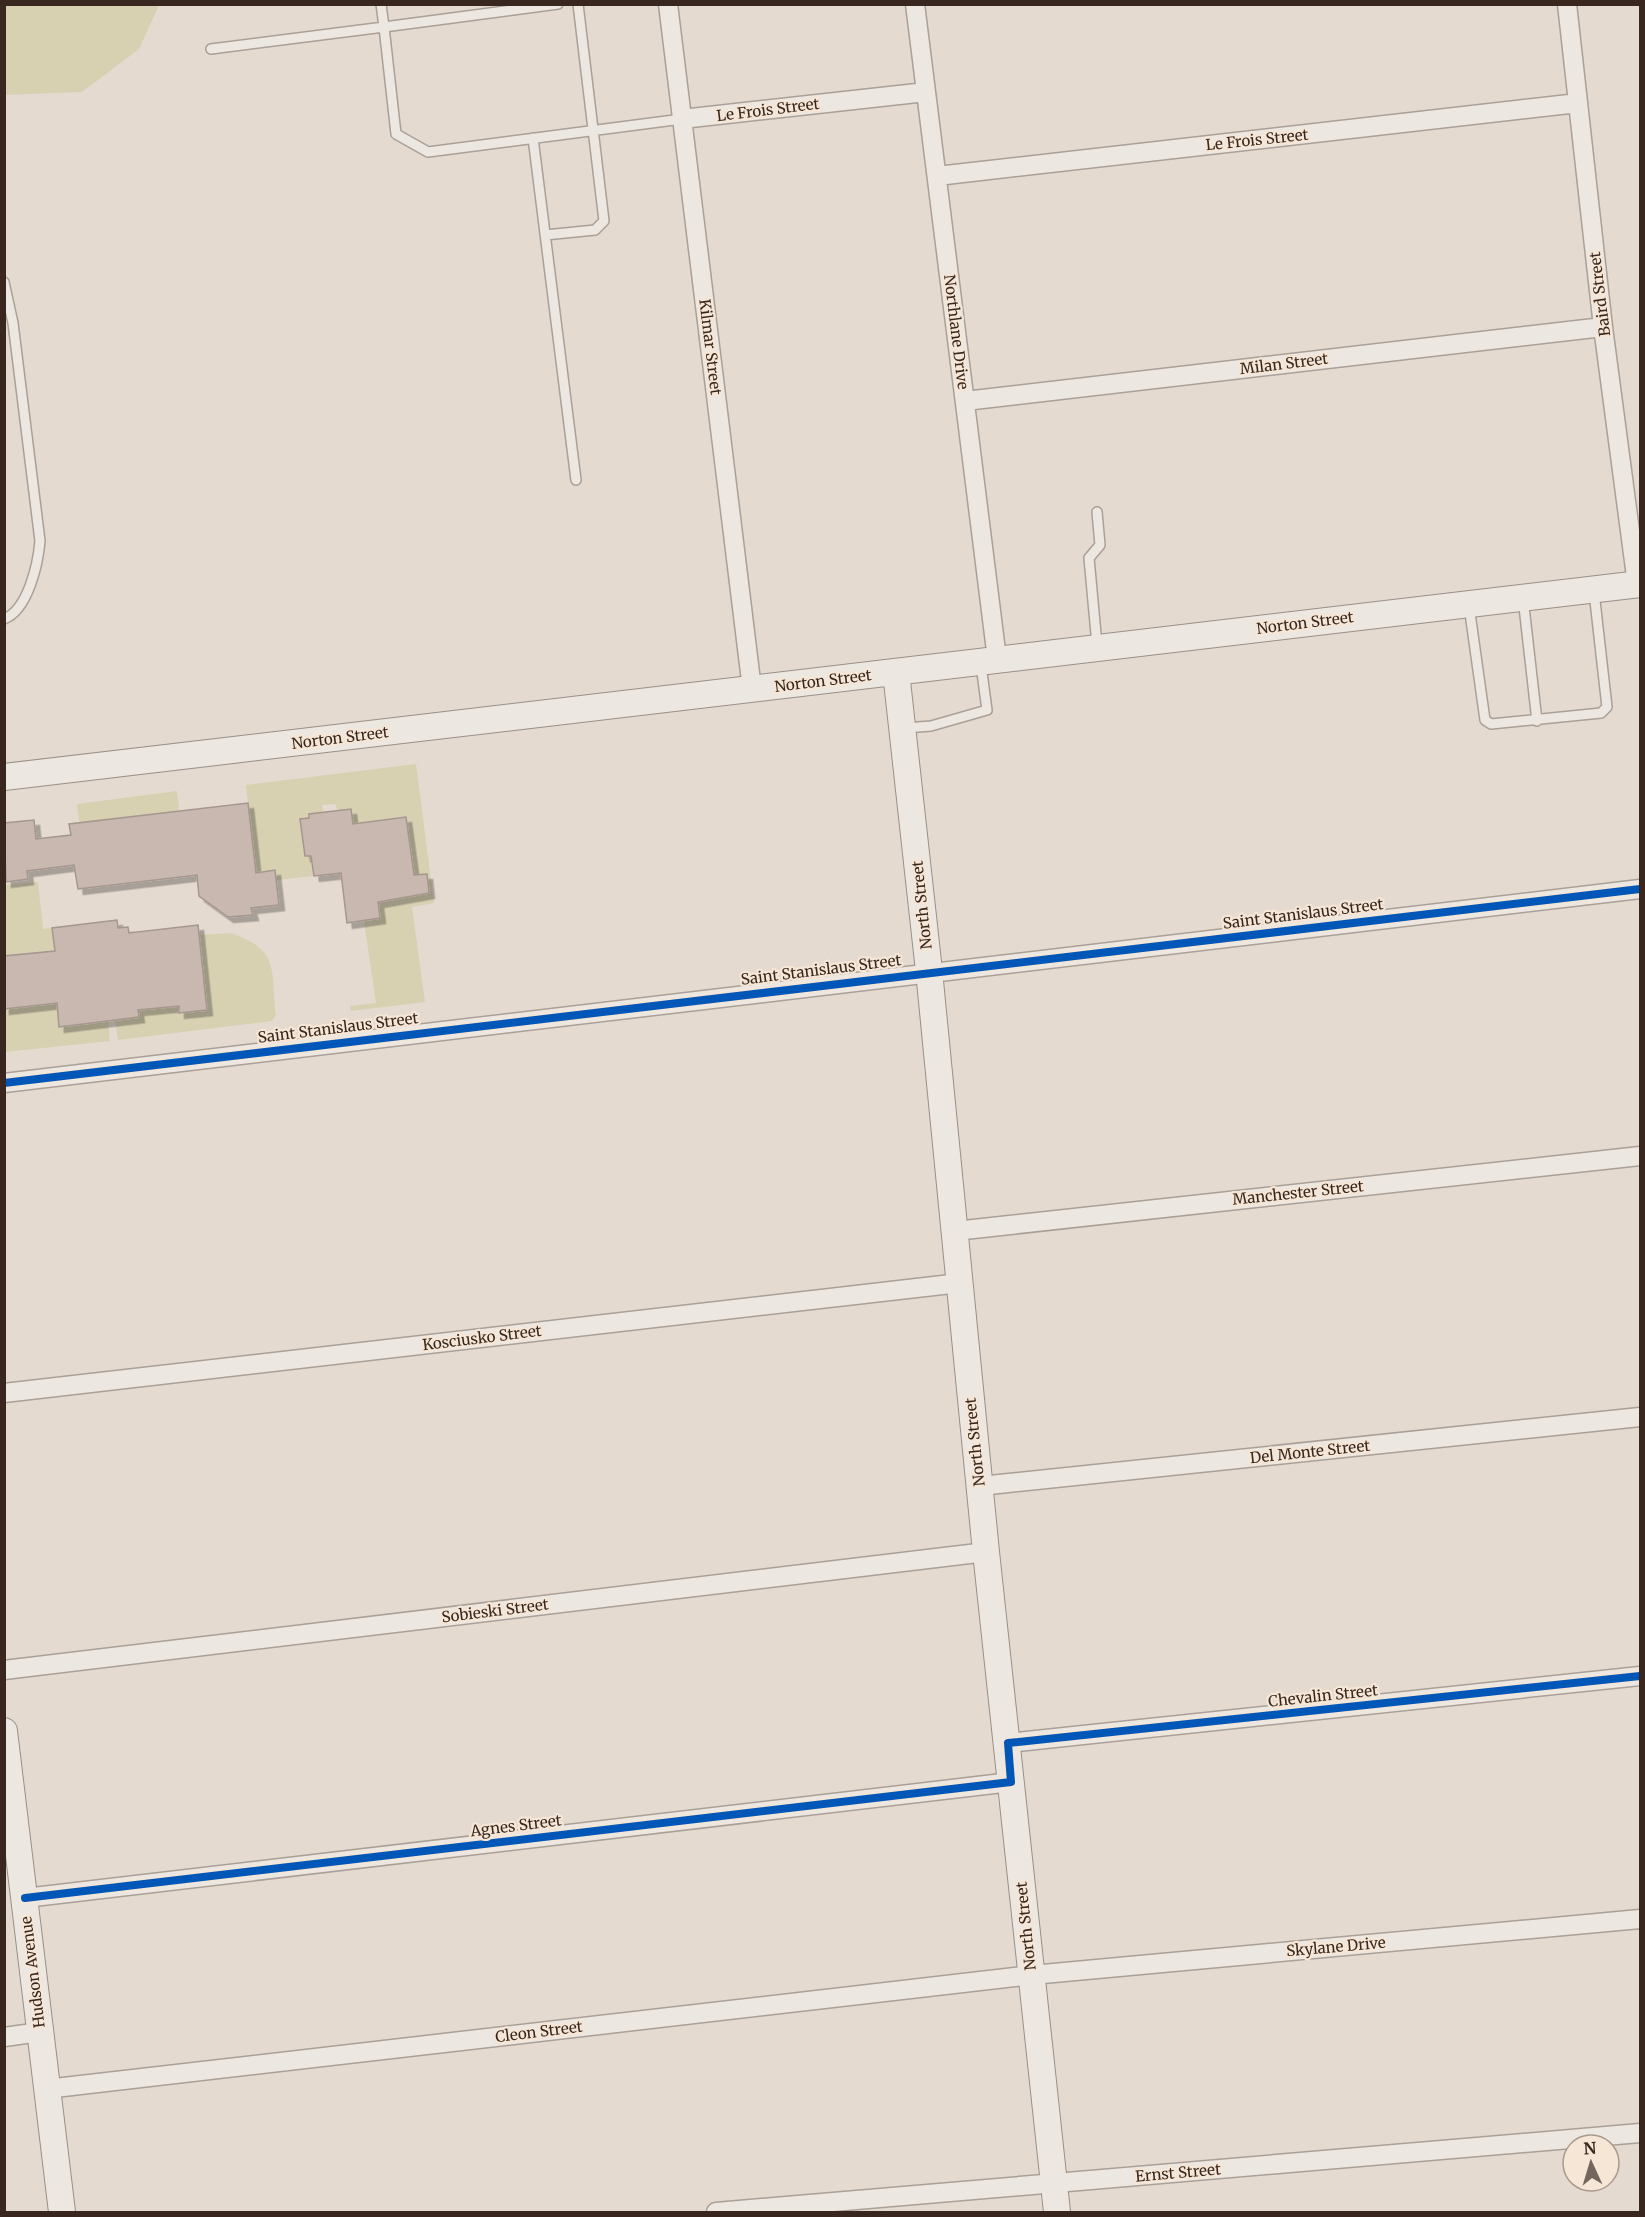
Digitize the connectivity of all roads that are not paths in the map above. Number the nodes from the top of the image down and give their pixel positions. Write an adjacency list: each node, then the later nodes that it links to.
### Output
1 (381, 4): 7 (lane)
2 (558, 4): 7 (lane)
3 (578, 4): 12 (lane)
4 (668, 4): 11 (street, Kilmar Street)
5 (915, 4): 9 (street, Northlane Drive)
6 (1566, 4): 10 (street, Baird Street)
7 (384, 27): 8 (lane); 13 (lane)
8 (211, 49)
9 (926, 92): 11 (street, Le Frois Street); 14 (street, Northlane Drive)
10 (1578, 104): 14 (street, Le Frois Street); 17 (street, Baird Street)
11 (682, 119): 12 (lane); 29 (street, Kilmar Street)
12 (593, 131): 13 (lane); 15 (lane)
13 (533, 138): 15 (lane)
14 (937, 176): 18 (street, Northlane Drive)
15 (545, 235): 19 (lane)
16 (4, 282): 25 (lane)
17 (1603, 327): 18 (street, Milan Street); 21 (street, Baird Street)
18 (965, 401): 27 (street, Northlane Drive)
19 (576, 480)
20 (1097, 512): 26 (lane)
21 (1639, 584): 22 (main road, Norton Street)
22 (1593, 589): 23 (main road, Norton Street); 30 (lane)
23 (1522, 597): 24 (main road, Norton Street); 30 (lane)
24 (1468, 604): 26 (main road, Norton Street); 30 (lane)
25 (4, 619)
26 (1097, 648): 27 (main road, Norton Street)
27 (989, 660): 28 (main road, Norton Street); 31 (lane)
28 (896, 672): 29 (main road, Norton Street); 31 (main road, North Street)
29 (752, 689): 32 (main road, Norton Street)
30 (1537, 721)
31 (902, 728): 34 (main road, North Street)
32 (4, 777)
33 (1641, 889): 34 (street, Saint Stanislaus Street)
34 (929, 971): 35 (street, Saint Stanislaus Street); 37 (main road, North Street)
35 (4, 1083)
36 (1641, 1156): 37 (street, Manchester Street)
37 (955, 1231): 38 (main road, North Street)
38 (960, 1282): 39 (street, Kosciusko Street); 41 (main road, North Street)
39 (4, 1393)
40 (1641, 1417): 41 (street, Del Monte Street)
41 (980, 1486): 42 (main road, North Street)
42 (986, 1551): 43 (street, Sobieski Street); 46 (main road, North Street)
43 (4, 1670)
44 (1641, 1676): 46 (street, Chevalin Street)
45 (4, 1731): 47 (main road, Hudson Avenue)
46 (1008, 1743): 48 (main road, North Street)
47 (7, 1778): 49 (main road, Hudson Avenue)
48 (1011, 1782): 49 (street, Agnes Street); 51 (main road, North Street)
49 (25, 1898): 52 (main road, Hudson Avenue)
50 (1641, 1919): 51 (street, Skylane Drive)
51 (1032, 1975): 54 (street, Cleon Street); 56 (main road, North Street)
52 (40, 2032): 53 (street); 54 (main road, Hudson Avenue)
53 (4, 2037)
54 (46, 2089): 57 (main road, Hudson Avenue)
55 (1641, 2133): 56 (street, Ernst Street)
56 (1054, 2183): 58 (street, Ernst Street); 59 (main road, North Street)
57 (62, 2212)
58 (717, 2212)
59 (1057, 2212)

